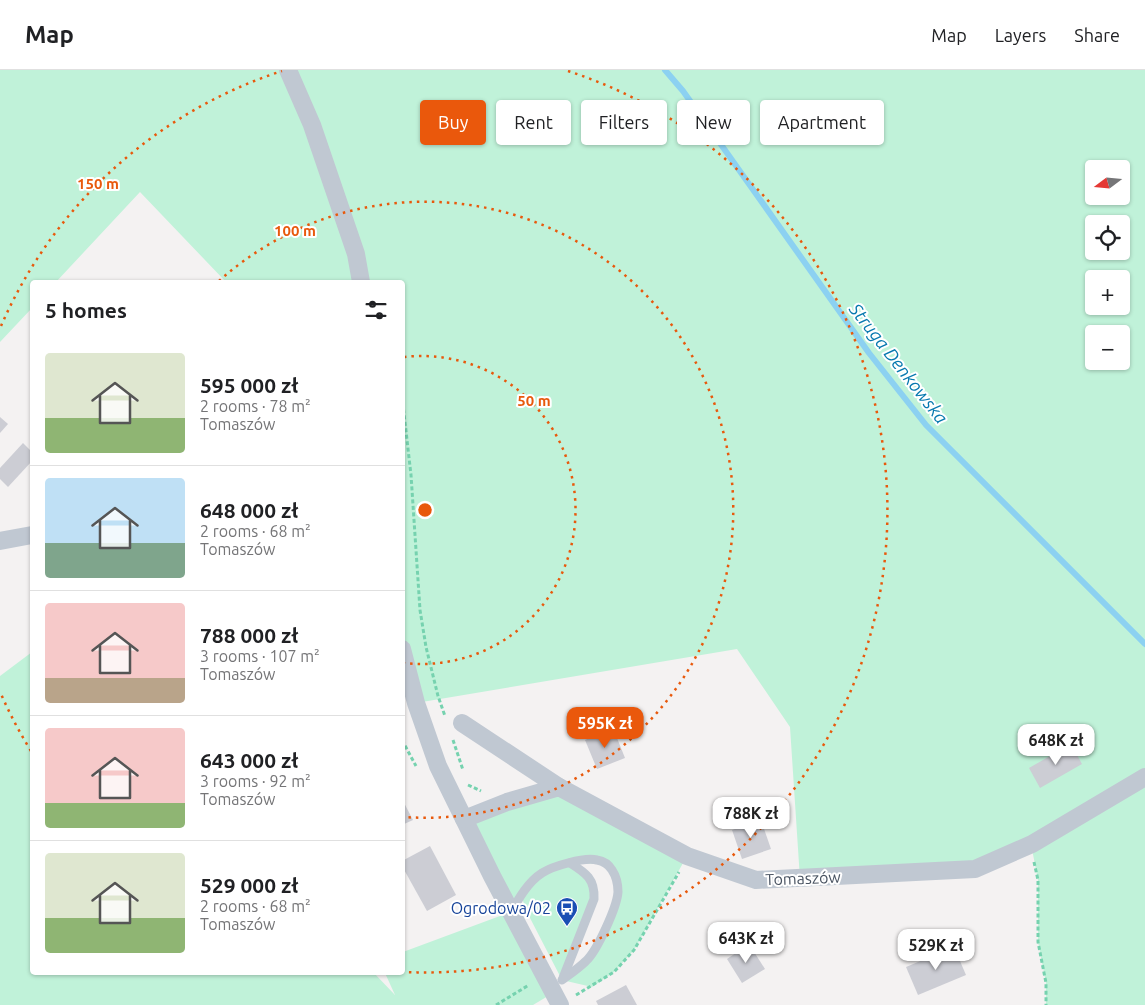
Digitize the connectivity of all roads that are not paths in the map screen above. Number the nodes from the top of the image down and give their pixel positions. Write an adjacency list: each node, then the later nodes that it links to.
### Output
1 (288, 70): 2 (street)
2 (361, 280)
3 (30, 535): 4 (street)
4 (0, 541)
5 (405, 661): 9 (street)
6 (462, 723): 8 (street, Tomaszów)
7 (1145, 777): 8 (street, Tomaszów)
8 (559, 787): 9 (street)
9 (464, 819): 11 (street)
10 (570, 863): 11 (lane); 12 (lane); 12 (lane)
11 (511, 912): 12 (street)
12 (562, 994)

